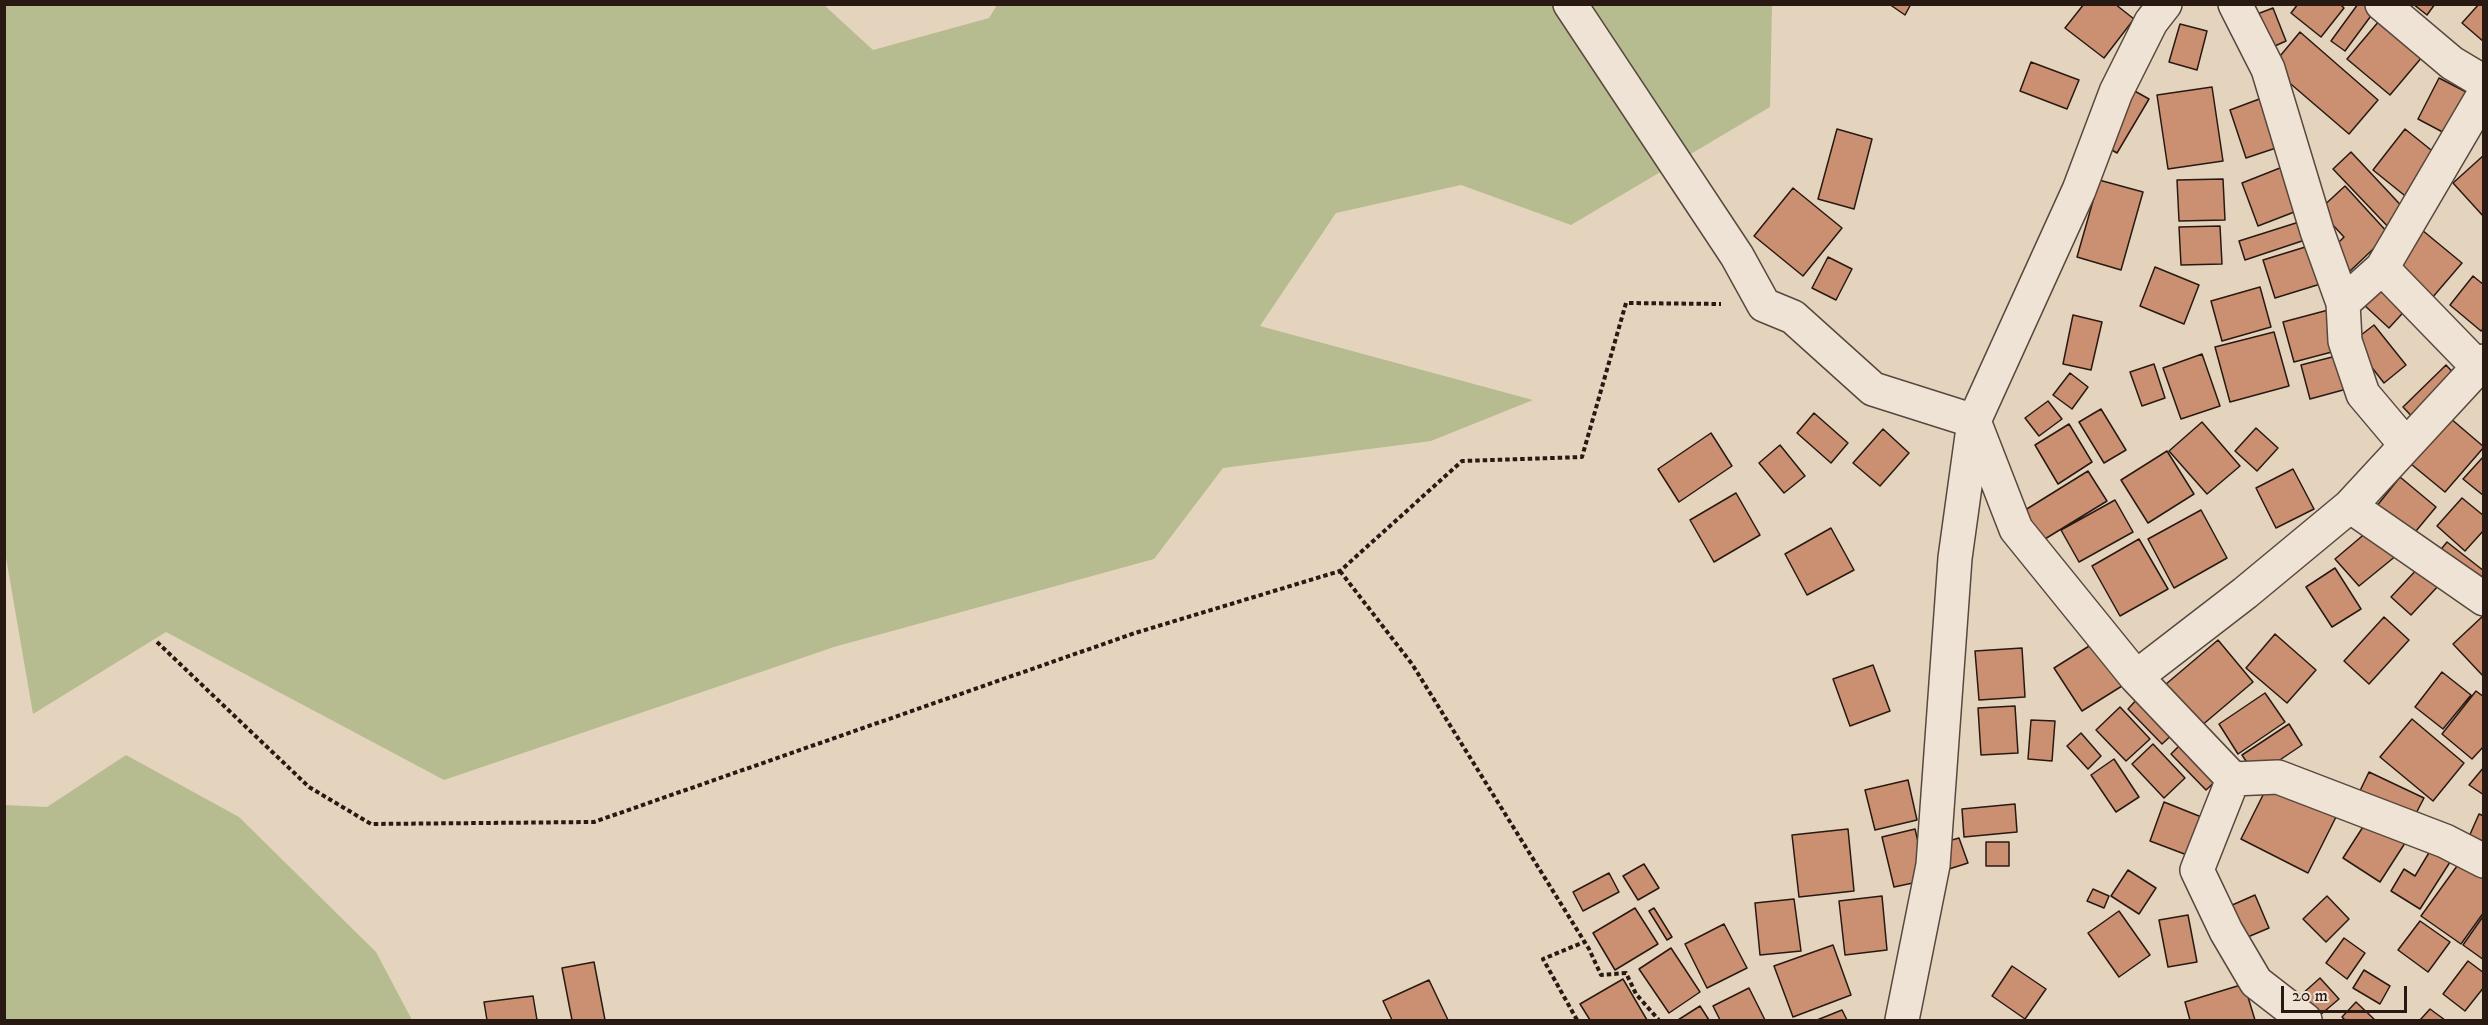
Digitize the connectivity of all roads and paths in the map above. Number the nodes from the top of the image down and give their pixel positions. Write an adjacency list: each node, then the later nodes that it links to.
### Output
1 (1570, 4): 9 (street)
2 (2165, 4): 11 (street)
3 (2235, 4): 8 (street)
4 (2382, 4): 5 (street)
5 (2484, 82)
6 (2484, 94): 7 (street)
7 (2382, 268): 8 (street); 10 (street)
8 (2343, 303): 12 (street)
9 (1764, 304): 11 (street); 14 (path)
10 (2481, 364): 12 (street)
11 (1974, 421): 17 (street); 23 (street)
12 (2406, 445): 13 (street)
13 (2350, 506): 15 (street); 17 (street)
14 (1340, 571): 16 (path); 20 (path)
15 (2484, 599)
16 (157, 642)
17 (2136, 677): 18 (street)
18 (2233, 779): 19 (street); 24 (street)
19 (2484, 861)
20 (1584, 942): 21 (path); 22 (path)
21 (1577, 1020)
22 (1658, 1020)
23 (1902, 1020)
24 (2305, 1020)

